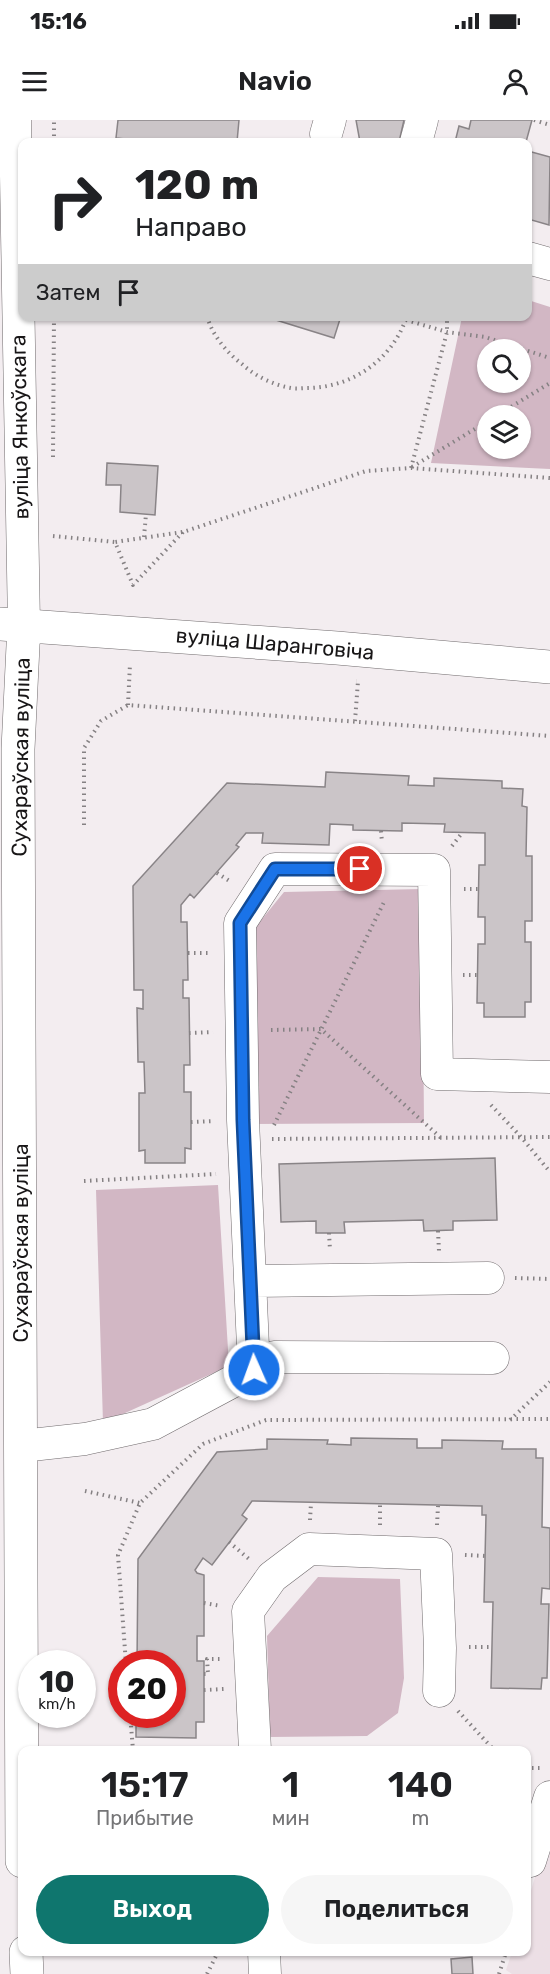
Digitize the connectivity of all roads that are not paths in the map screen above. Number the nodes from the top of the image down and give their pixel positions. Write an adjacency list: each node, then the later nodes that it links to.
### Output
1 (15, 120): 6 (street, вуліца Янкоўскага)
2 (422, 120): 3 (street)
3 (417, 138)
4 (532, 259): 5 (street)
5 (550, 264)
6 (12, 625): 7 (main road, вуліца Шаранговіча); 9 (main road, Сухараўская вуліца)
7 (550, 667)
8 (550, 1077): 11 (street)
9 (10, 1153): 14 (main road, Сухараўская вуліца)
10 (488, 1278): 11 (street)
11 (252, 1281): 13 (street)
12 (493, 1358): 13 (street)
13 (254, 1370): 14 (street)
14 (22, 1446): 16 (main road, Сухараўская вуліца)
15 (439, 1691): 17 (street)
16 (22, 1746)
17 (255, 1746)
18 (550, 1797): 21 (street)
19 (0, 1854): 20 (street)
20 (18, 1854)
21 (531, 1859)
22 (26, 1956): 24 (main road)
23 (264, 1956): 25 (street)
24 (27, 1974)
25 (265, 1974)

